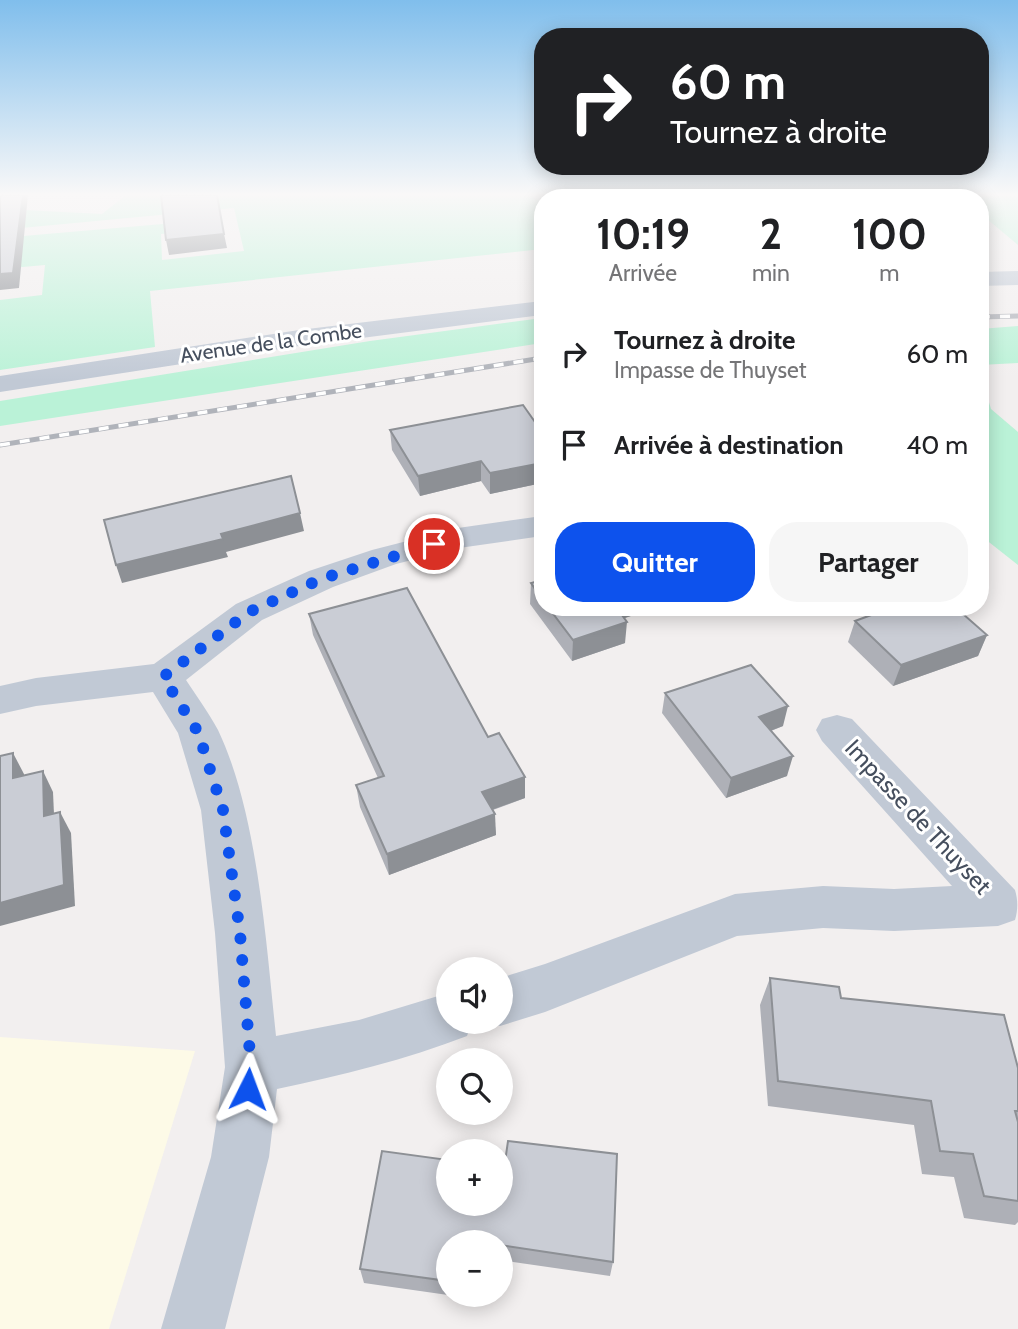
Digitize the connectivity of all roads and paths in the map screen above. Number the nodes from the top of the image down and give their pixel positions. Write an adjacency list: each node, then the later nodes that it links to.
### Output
1 (1018, 278): 2 (street)
2 (989, 279)
3 (534, 309): 4 (street, Avenue de la Combe)
4 (0, 384)
5 (534, 527): 6 (street)
6 (163, 677): 7 (street); 12 (street)
7 (0, 700)
8 (837, 730): 9 (street, Impasse de Thuyset)
9 (1008, 915): 10 (street, Impasse de Thuyset)
10 (513, 998)
11 (436, 1022): 12 (street)
12 (251, 1067): 13 (street)
13 (193, 1329)

